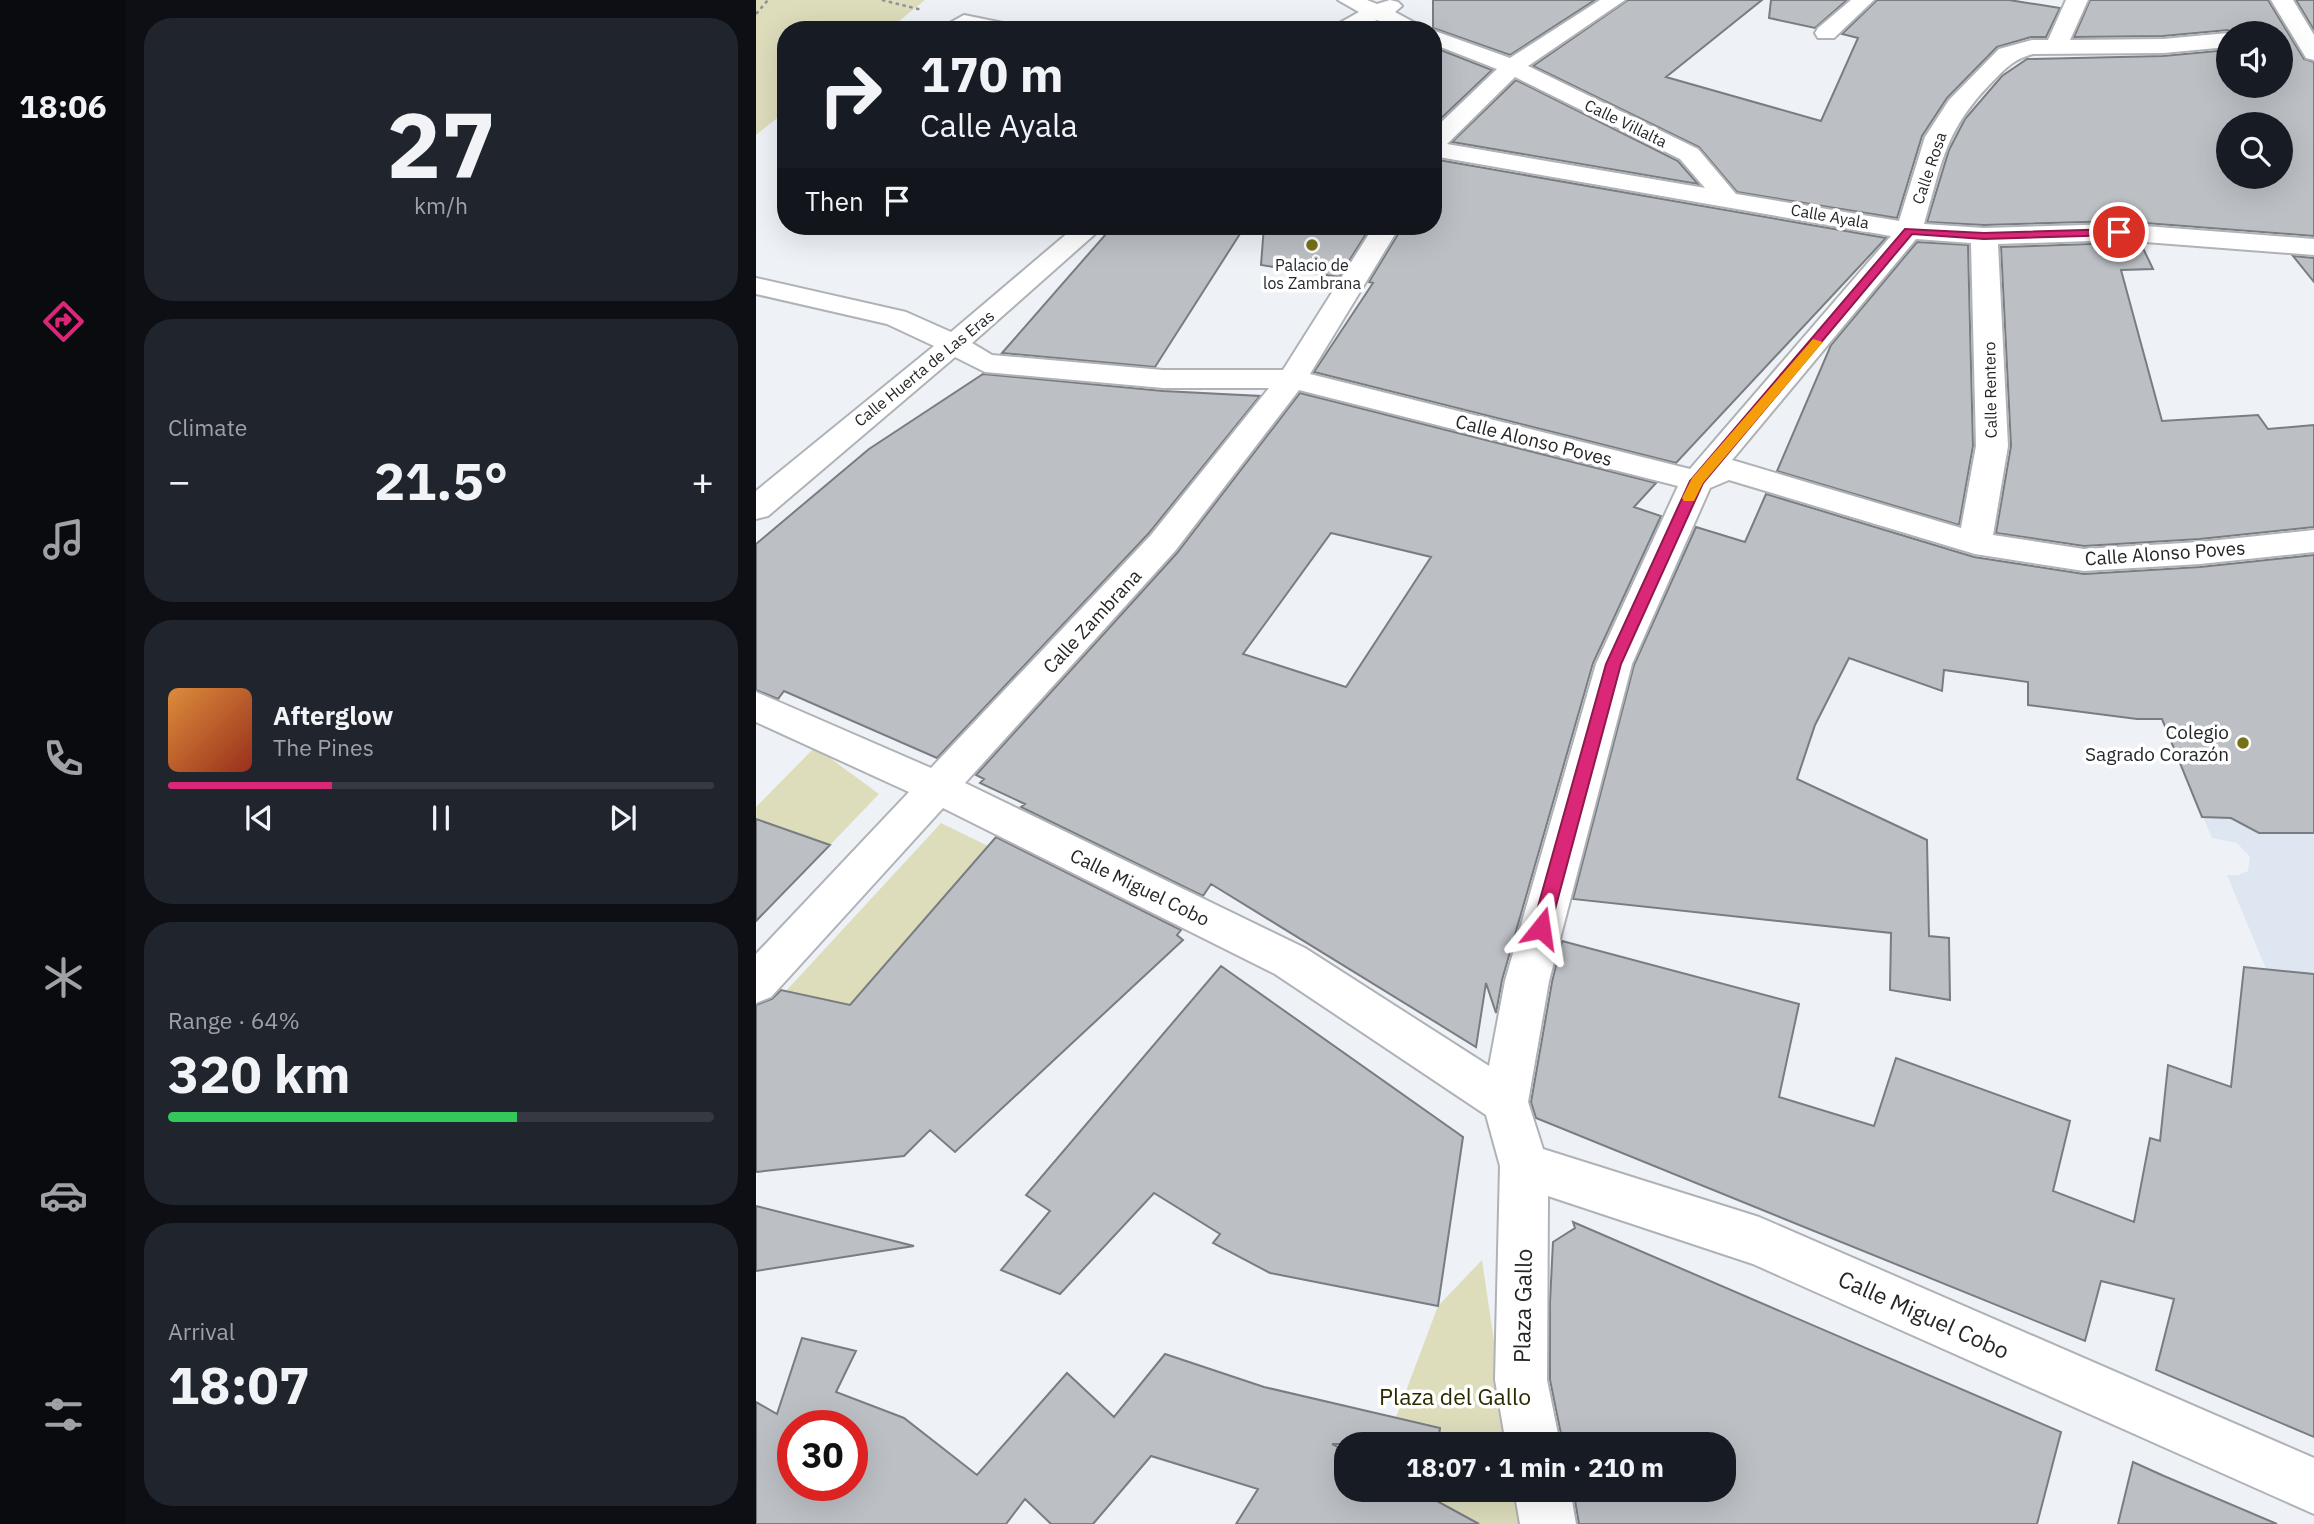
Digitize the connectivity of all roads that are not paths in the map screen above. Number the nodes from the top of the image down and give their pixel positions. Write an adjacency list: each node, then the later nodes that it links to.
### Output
1 (1349, 0): 8 (street)
2 (1406, 0): 8 (street)
3 (1614, 0): 17 (street)
4 (1863, 0): 11 (street)
5 (2053, 0): 7 (street)
6 (2283, 0): 12 (street)
7 (2076, 2): 15 (street)
8 (1375, 13): 9 (street); 10 (street)
9 (1358, 21)
10 (1395, 21)
11 (1826, 33)
12 (2298, 34): 16 (street)
13 (1442, 40): 17 (street, Calle Villalta)
14 (2216, 41): 15 (street, Calle Rosa)
15 (2056, 47): 21 (street, Calle Rosa)
16 (2314, 53)
17 (1512, 67): 18 (street); 20 (street, Calle Villalta)
18 (1442, 138)
19 (1442, 149): 20 (street, Calle Ayala)
20 (1727, 197): 21 (street, Calle Ayala)
21 (1909, 231): 24 (street, Calle Ayala); 29 (street)
22 (1081, 235): 27 (street, Calle Huerta de Las Eras)
23 (1381, 235): 28 (street, Calle Zambrana)
24 (1984, 236): 25 (street, Calle Ayala); 32 (street, Calle Rentero)
25 (2314, 247)
26 (756, 286): 27 (street, Calle Alonso Poves)
27 (952, 343): 28 (street, Calle Alonso Poves); 30 (street, Calle Huerta de Las Eras)
28 (1292, 379): 29 (street, Calle Alonso Poves); 34 (street, Calle Zambrana)
29 (1697, 481): 32 (street, Calle Alonso Poves); 36 (street)
30 (756, 508)
31 (2314, 541): 32 (street, Calle Alonso Poves)
32 (1975, 543)
33 (756, 706): 34 (street, Calle Miguel Cobo)
34 (938, 788): 35 (street, Calle Zambrana); 36 (street, Calle Miguel Cobo)
35 (756, 984)
36 (1504, 1102): 37 (street, Plaza Gallo)
37 (1524, 1166): 38 (street, Plaza Gallo); 39 (street, Calle Miguel Cobo)
38 (1531, 1432)
39 (2314, 1486)
40 (1544, 1502): 41 (street)
41 (1548, 1524)

